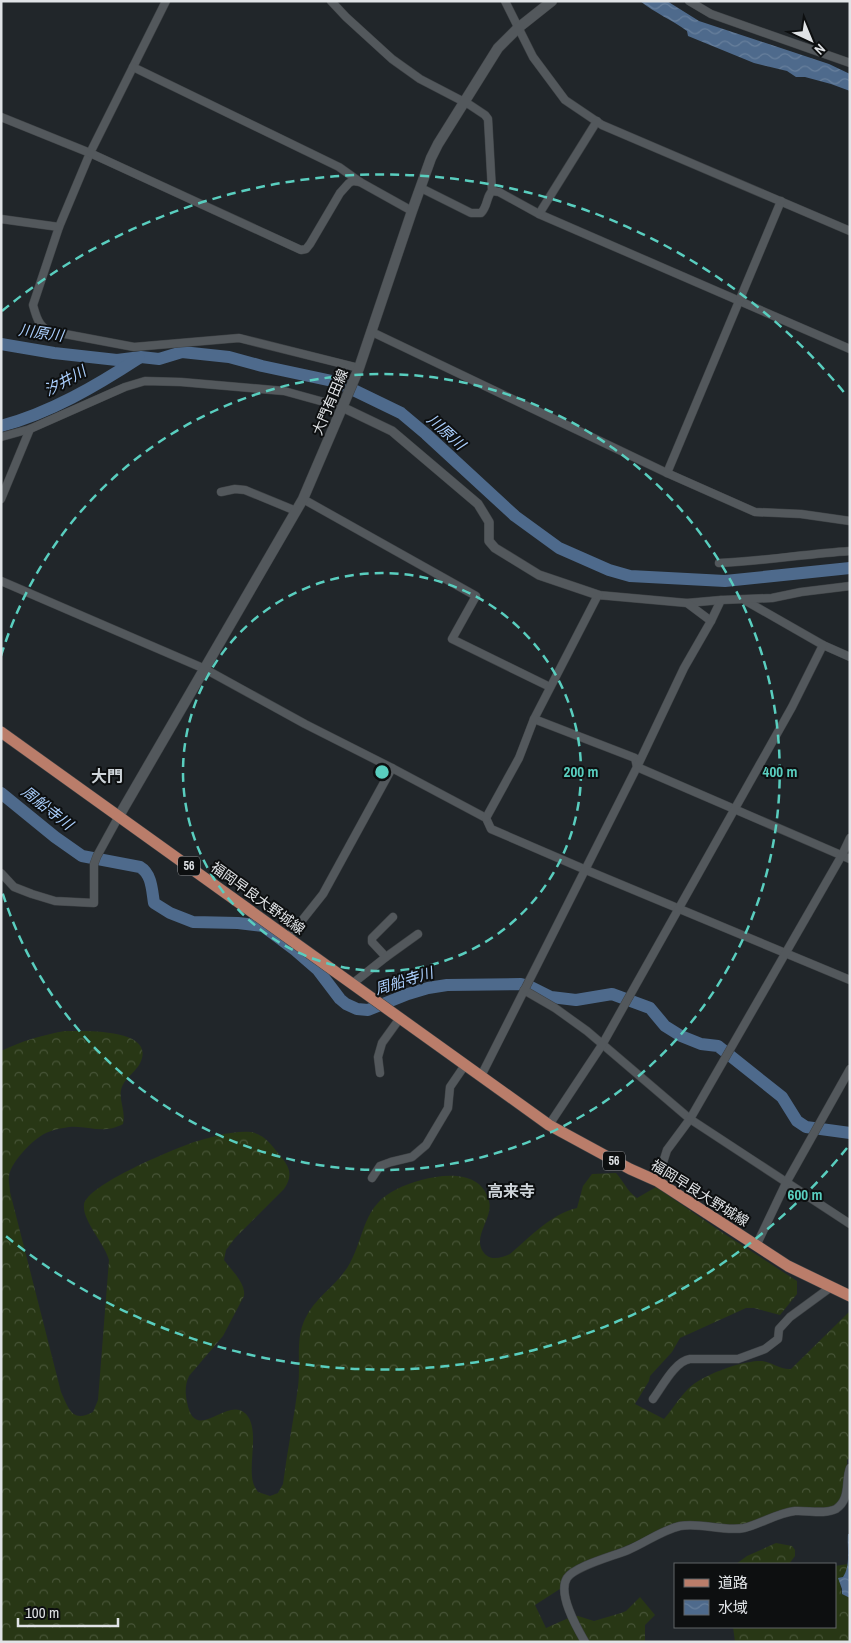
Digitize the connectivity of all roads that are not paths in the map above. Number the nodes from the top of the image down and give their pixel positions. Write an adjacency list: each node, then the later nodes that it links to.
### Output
1 (166, 1): 8 (street)
2 (331, 1): 9 (street)
3 (505, 1): 6 (street)
4 (552, 1): 6 (main road, 大門有田線)
5 (689, 1): 7 (street)
6 (518, 28): 9 (main road, 大門有田線); 11 (street)
7 (850, 63)
8 (132, 67): 12 (street); 13 (street)
9 (464, 102): 14 (main road, 大門有田線); 15 (street)
10 (1, 117): 12 (street)
11 (597, 121): 16 (street); 18 (street)
12 (90, 153): 13 (street); 20 (street)
13 (360, 182): 17 (street)
14 (421, 188): 15 (street); 17 (main road, 大門有田線)
15 (492, 191): 18 (street)
16 (781, 201): 21 (street); 22 (street)
17 (412, 211): 23 (main road, 大門有田線)
18 (539, 214): 22 (street)
19 (1, 219): 20 (street)
20 (59, 227): 25 (street)
21 (850, 231)
22 (739, 301): 24 (street); 29 (street)
23 (372, 332): 25 (main road, 大門有田線); 29 (street)
24 (850, 350)
25 (357, 373): 26 (main road, 大門有田線)
26 (344, 403): 27 (street); 32 (main road, 大門有田線); 39 (street)
27 (30, 429): 28 (street); 31 (street)
28 (1, 437)
29 (666, 473): 34 (street)
30 (221, 492): 33 (street)
31 (1, 499)
32 (303, 499): 33 (main road, 大門有田線); 47 (street)
33 (296, 510): 46 (main road, 大門有田線)
34 (850, 521)
35 (850, 551): 36 (street)
36 (719, 563)
37 (1, 580): 46 (street)
38 (850, 586): 41 (street)
39 (598, 595): 42 (street); 47 (street)
40 (721, 600): 41 (street); 42 (street); 43 (street)
41 (744, 600): 44 (street)
42 (687, 603): 43 (street)
43 (711, 622): 50 (street)
44 (822, 645): 45 (street); 52 (street)
45 (850, 657)
46 (205, 669): 51 (street); 53 (main road, 大門有田線)
47 (550, 687): 48 (street)
48 (534, 719): 50 (street); 54 (street)
49 (1, 732): 53 (main road, 福岡早良大野城線 / 56)
50 (638, 767): 52 (street); 57 (street)
51 (392, 768): 54 (street); 62 (street)
52 (734, 808): 56 (street); 59 (street)
53 (120, 816): 58 (street); 62 (main road, 福岡早良大野城線 / 56)
54 (486, 818): 57 (street)
55 (850, 838): 56 (street)
56 (846, 857): 63 (street)
57 (586, 870): 59 (street); 67 (street)
58 (1, 873)
59 (679, 909): 63 (street); 69 (street)
60 (393, 917): 64 (street)
61 (418, 934): 64 (street)
62 (288, 938): 66 (main road, 福岡早良大野城線 / 56)
63 (786, 954): 65 (street); 74 (street)
64 (386, 957): 66 (street)
65 (850, 980)
66 (352, 984): 68 (main road, 福岡早良大野城線 / 56)
67 (524, 990): 69 (street); 73 (street)
68 (400, 1018): 70 (main road, 福岡早良大野城線 / 56); 72 (street)
69 (602, 1045): 74 (street); 75 (street)
70 (465, 1065): 73 (main road, 福岡早良大野城線 / 56); 76 (street)
71 (850, 1069): 78 (street)
72 (380, 1073)
73 (481, 1076): 75 (main road, 福岡早良大野城線 / 56)
74 (690, 1119): 77 (street); 78 (street)
75 (549, 1125): 77 (main road, 福岡早良大野城線 / 56)
76 (372, 1178)
77 (657, 1181): 80 (main road, 福岡早良大野城線 / 56)
78 (786, 1182): 79 (street); 80 (street)
79 (850, 1224)
80 (756, 1246): 81 (main road, 福岡早良大野城線 / 56)
81 (831, 1287): 82 (main road, 福岡早良大野城線 / 56); 83 (street)
82 (850, 1296)
83 (653, 1399)
84 (850, 1468): 85 (street)
85 (585, 1642)

